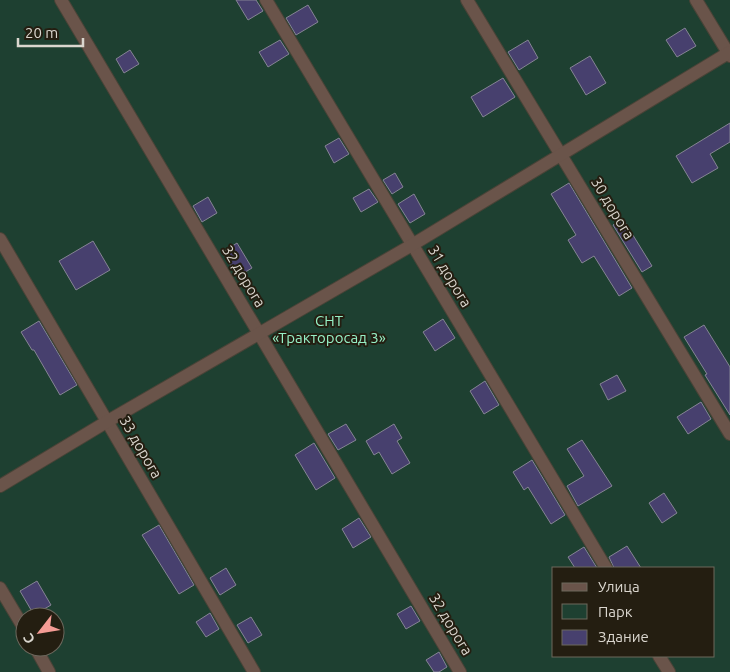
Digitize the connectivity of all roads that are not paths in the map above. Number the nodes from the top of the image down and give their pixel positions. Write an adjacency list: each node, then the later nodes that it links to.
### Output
1 (61, 0): 9 (street, 32 дорога)
2 (266, 0): 8 (street, 31 дорога)
3 (467, 0): 6 (street, 30 дорога)
4 (696, 0): 5 (street)
5 (730, 54): 6 (street)
6 (562, 154): 8 (street); 11 (street, 30 дорога)
7 (0, 239): 10 (street, 33 дорога)
8 (412, 245): 9 (street); 13 (street, 31 дорога)
9 (259, 334): 10 (street); 20 (street, 32 дорога)
10 (108, 421): 12 (street); 19 (street, 33 дорога)
11 (730, 434)
12 (0, 486)
13 (605, 567)
14 (0, 588): 15 (street)
15 (15, 613)
16 (41, 657): 18 (street)
17 (660, 657): 21 (street)
18 (50, 672)
19 (254, 672)
20 (460, 672)
21 (669, 672)

